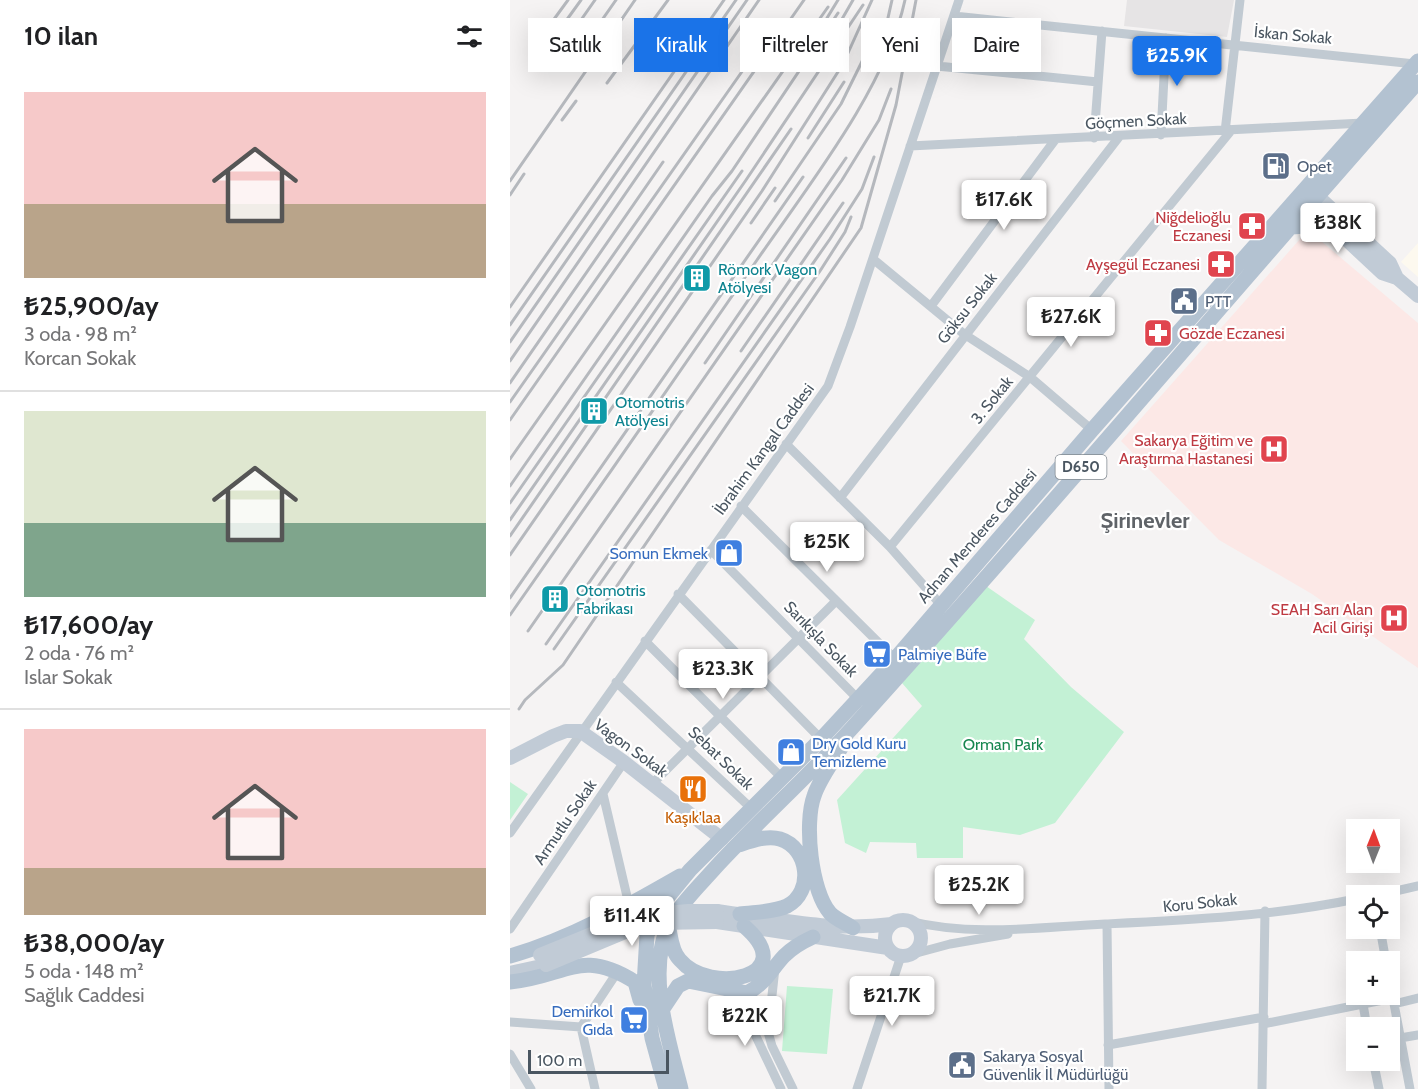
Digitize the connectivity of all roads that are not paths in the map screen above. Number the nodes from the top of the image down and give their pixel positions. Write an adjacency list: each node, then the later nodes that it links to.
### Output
1 (959, 0): 3 (street, İbrahim Kangal Caddesi)
2 (1240, 0): 6 (street)
3 (954, 16): 4 (street, İskan Sokak); 7 (street, İbrahim Kangal Caddesi)
4 (1102, 31): 5 (street, İskan Sokak); 11 (street)
5 (1166, 38): 6 (street, İskan Sokak); 15 (street)
6 (1234, 45): 8 (street, İskan Sokak); 14 (street)
7 (940, 57)
8 (1417, 63): 13 (main road, Adnan Menderes Caddesi)
9 (940, 66): 11 (street)
10 (935, 72): 19 (street, İbrahim Kangal Caddesi)
11 (1098, 82): 17 (street)
12 (1418, 82): 20 (main road, Adnan Menderes Caddesi / D650)
13 (1363, 123): 14 (street, Göçmen Sokak); 21 (main road, Adnan Menderes Caddesi)
14 (1227, 132): 15 (street, Göçmen Sokak); 30 (street, 3. Sokak)
15 (1161, 135): 16 (street, Göçmen Sokak)
16 (1119, 137): 17 (street, Göçmen Sokak); 29 (street, Göksu Sokak)
17 (1094, 138): 18 (street, Göçmen Sokak)
18 (1055, 140): 19 (street, Göçmen Sokak); 28 (street)
19 (910, 146): 25 (street, İbrahim Kangal Caddesi)
20 (1340, 172): 21 (main road, Adnan Menderes Caddesi / D650); 22 (main road)
21 (1309, 196): 22 (main road); 23 (main road, Adnan Menderes Caddesi / D650); 24 (main road); 31 (main road, Adnan Menderes Caddesi)
22 (1341, 217): 26 (main road)
23 (1292, 227): 24 (main road); 47 (main road, Adnan Menderes Caddesi / D650)
24 (1344, 238): 26 (main road)
25 (873, 259): 28 (street); 32 (street, İbrahim Kangal Caddesi)
26 (1397, 278): 27 (main road)
27 (1418, 296)
28 (932, 306): 29 (street)
29 (964, 334): 30 (street); 33 (street, Göksu Sokak)
30 (1030, 377): 31 (street); 35 (street, 3. Sokak)
31 (1092, 430): 39 (main road, Adnan Menderes Caddesi)
32 (786, 444): 33 (street); 34 (street, İbrahim Kangal Caddesi)
33 (840, 498): 35 (street)
34 (741, 506): 36 (street, İbrahim Kangal Caddesi); 38 (street)
35 (890, 547): 39 (street)
36 (711, 550): 37 (street, İbrahim Kangal Caddesi); 40 (street, Sarıkışla Sokak)
37 (678, 594): 41 (street, İbrahim Kangal Caddesi); 43 (street)
38 (836, 601): 40 (street); 42 (street)
39 (941, 605): 42 (main road, Adnan Menderes Caddesi)
40 (800, 638): 43 (street); 45 (street, Sarıkışla Sokak)
41 (645, 641): 44 (street, İbrahim Kangal Caddesi); 46 (street)
42 (895, 658): 45 (main road, Adnan Menderes Caddesi)
43 (760, 675): 46 (street); 49 (street)
44 (616, 682): 48 (street, İbrahim Kangal Caddesi); 50 (street, Sebat Sokak)
45 (858, 699): 49 (main road, Adnan Menderes Caddesi)
46 (721, 717): 50 (street); 53 (street)
47 (851, 729): 58 (main road, Adnan Menderes Caddesi / D650); 71 (main road)
48 (580, 732): 51 (main road, Vagon Sokak); 52 (main road, Vagon Sokak); 57 (street, İbrahim Kangal Caddesi)
49 (821, 739): 53 (main road, Adnan Menderes Caddesi)
50 (687, 747): 54 (street); 56 (street, Sebat Sokak)
51 (510, 758)
52 (624, 762): 54 (main road, Vagon Sokak); 55 (street, Armutlu Sokak)
53 (782, 778): 56 (main road, Adnan Menderes Caddesi)
54 (652, 784): 58 (main road, Vagon Sokak)
55 (603, 794): 63 (street); 72 (street, Armutlu Sokak)
56 (752, 808): 58 (main road, Adnan Menderes Caddesi)
57 (510, 833)
58 (729, 842): 59 (main road); 65 (main road); 69 (main road, D650)
59 (690, 870): 63 (main road); 91 (main road)
60 (1418, 886): 61 (street)
61 (1400, 890)
62 (1346, 900): 64 (street, Koru Sokak)
63 (629, 905): 76 (main road)
64 (1264, 911): 68 (street, Koru Sokak); 87 (street)
65 (742, 920): 69 (main road); 71 (main road); 73 (main road); 77 (main road, bridge)
66 (909, 921): 67 (main road); 70 (street); 75 (main road)
67 (892, 924): 71 (main road); 74 (main road)
68 (1107, 924): 70 (street, Koru Sokak); 93 (street)
69 (669, 926): 86 (main road, D650)
70 (1046, 927): 75 (street)
71 (853, 928)
72 (510, 929)
73 (813, 937): 74 (main road); 78 (main road)
74 (888, 948): 75 (main road)
75 (907, 955): 102 (street)
76 (510, 956): 77 (main road)
77 (543, 960): 80 (main road)
78 (775, 968): 82 (main road); 101 (street)
79 (618, 972): 81 (main road); 89 (street); 91 (main road)
80 (510, 973)
81 (510, 982)
82 (747, 993): 86 (main road); 100 (street)
83 (1418, 998): 84 (street)
84 (1400, 1000)
85 (1357, 1005): 87 (street)
86 (662, 1010): 99 (main road, D650)
87 (1263, 1020): 93 (street); 104 (street)
88 (510, 1022): 89 (street)
89 (581, 1027): 97 (street)
90 (1418, 1035): 92 (street)
91 (652, 1038): 98 (main road)
92 (1400, 1038): 106 (street)
93 (1108, 1044): 103 (street)
94 (510, 1054): 96 (street)
95 (1375, 1071): 105 (street)
96 (531, 1089)
97 (595, 1089)
98 (666, 1089)
99 (681, 1089)
100 (781, 1089)
101 (793, 1089)
102 (857, 1089)
103 (1109, 1089)
104 (1262, 1089)
105 (1379, 1089)
106 (1410, 1089)

